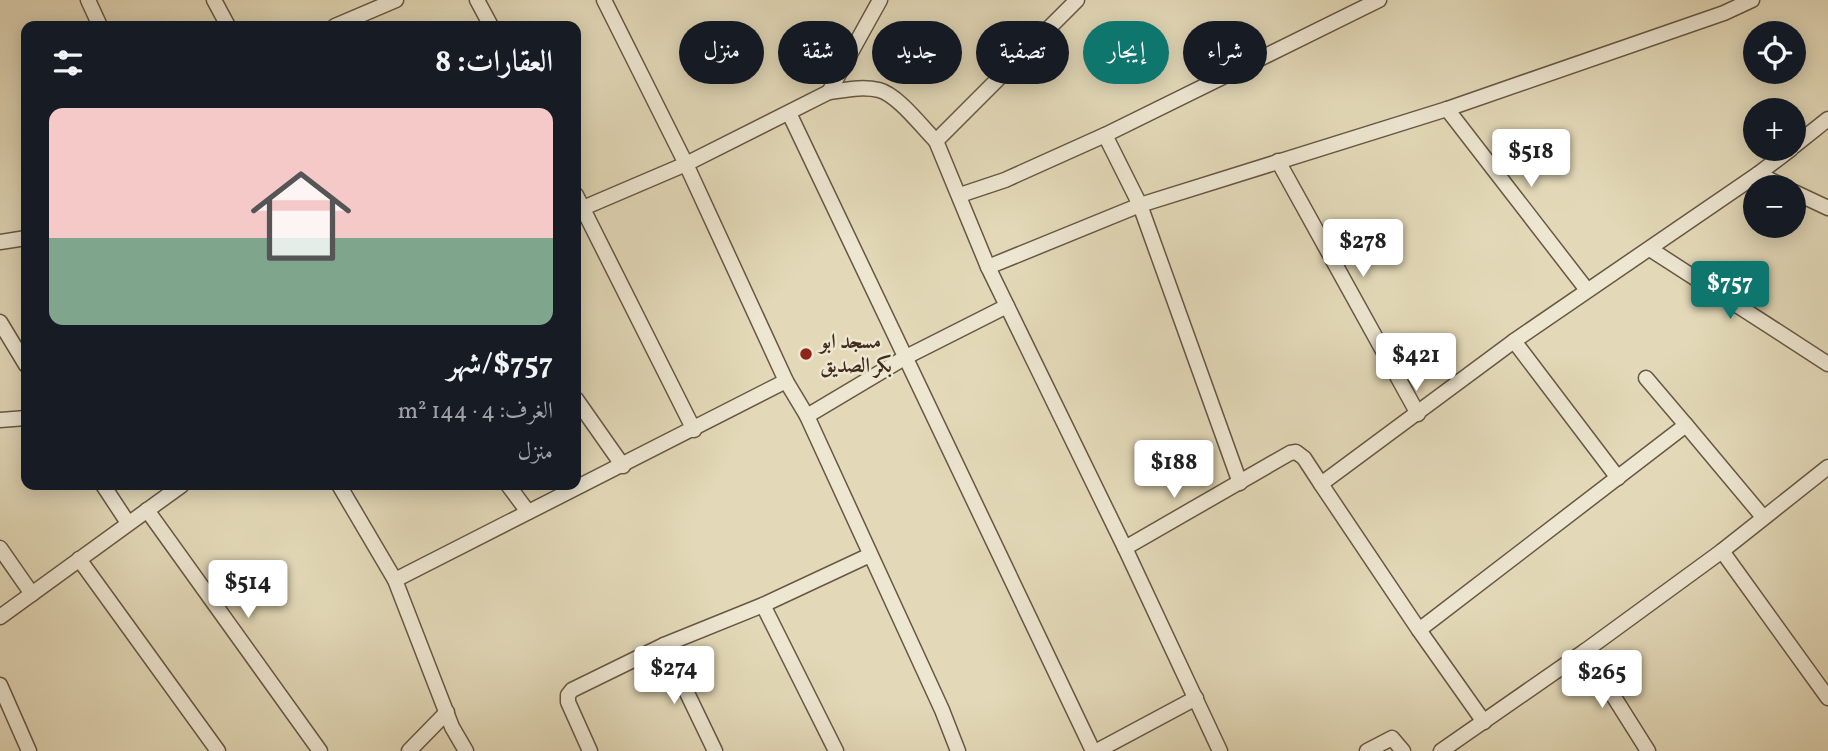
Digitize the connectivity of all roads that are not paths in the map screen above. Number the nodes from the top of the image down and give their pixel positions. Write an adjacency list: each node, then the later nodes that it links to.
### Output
1 (88, 0): 10 (street)
2 (214, 0): 11 (street)
3 (396, 0): 12 (street)
4 (477, 0): 13 (street)
5 (604, 0): 23 (street)
6 (880, 0): 14 (street)
7 (1077, 0): 20 (street)
8 (1379, 0): 18 (street)
9 (1752, 0): 15 (street)
10 (98, 21)
11 (225, 21)
12 (356, 21)
13 (488, 21)
14 (829, 92): 16 (street); 20 (street)
15 (1447, 109): 21 (street); 35 (street)
16 (789, 113): 23 (street); 40 (street)
17 (1828, 119): 19 (street)
18 (1105, 135): 25 (street); 28 (street)
19 (1806, 137)
20 (936, 141): 25 (street)
21 (1278, 161): 28 (street); 45 (street)
22 (1775, 161): 24 (street)
23 (686, 164): 27 (street); 43 (street)
24 (1758, 174): 33 (street)
25 (960, 195): 34 (street)
26 (1806, 198): 29 (street)
27 (581, 204)
28 (1140, 205): 34 (street); 54 (street)
29 (1828, 208)
30 (581, 211): 50 (street)
31 (21, 239): 32 (street)
32 (0, 243)
33 (1650, 249): 35 (street); 41 (street)
34 (988, 267): 36 (street)
35 (1587, 290): 38 (street)
36 (1007, 306): 40 (street); 67 (street)
37 (0, 322): 39 (street)
38 (1514, 341): 45 (street); 53 (street)
39 (21, 357)
40 (906, 357): 46 (street); 92 (street)
41 (1828, 364)
42 (1646, 378): 49 (street)
43 (786, 382): 46 (street); 50 (street)
44 (581, 406): 51 (street)
45 (1418, 414): 55 (street)
46 (807, 416): 69 (street)
47 (21, 418): 48 (street)
48 (0, 420)
49 (1686, 425): 53 (street); 64 (street)
50 (694, 430): 51 (street)
51 (623, 466): 56 (street)
52 (1828, 467): 64 (street)
53 (1618, 478): 75 (street)
54 (1240, 483): 55 (street); 67 (street)
55 (1321, 484): 75 (street)
56 (581, 486)
57 (106, 490): 65 (street)
58 (175, 490): 62 (street)
59 (342, 490): 71 (street)
60 (512, 490): 63 (street)
61 (573, 490): 63 (street)
62 (147, 510): 65 (street); 85 (street)
63 (528, 512): 71 (street)
64 (1763, 517): 68 (street)
65 (128, 523): 70 (street)
66 (0, 548): 72 (street)
67 (1125, 548): 79 (street)
68 (1722, 551): 77 (street); 80 (street)
69 (870, 555): 73 (street); 91 (street)
70 (79, 559): 72 (street); 84 (street)
71 (395, 580): 81 (street)
72 (32, 594): 74 (street)
73 (763, 605): 76 (street); 90 (street)
74 (0, 617)
75 (1419, 631): 82 (street)
76 (664, 645): 88 (street); 89 (street)
77 (1585, 651): 82 (street); 97 (street)
78 (0, 685): 83 (street)
79 (1196, 698): 92 (street); 93 (street)
80 (1828, 698)
81 (447, 712): 86 (street); 87 (street)
82 (1484, 722): 96 (street)
83 (29, 751)
84 (218, 751)
85 (320, 751)
86 (410, 751)
87 (466, 751)
88 (590, 751)
89 (715, 751)
90 (836, 751)
91 (958, 751)
92 (1095, 751)
93 (1220, 751)
94 (1367, 751): 95 (street)
95 (1403, 751)
96 (1441, 751)
97 (1648, 751)

